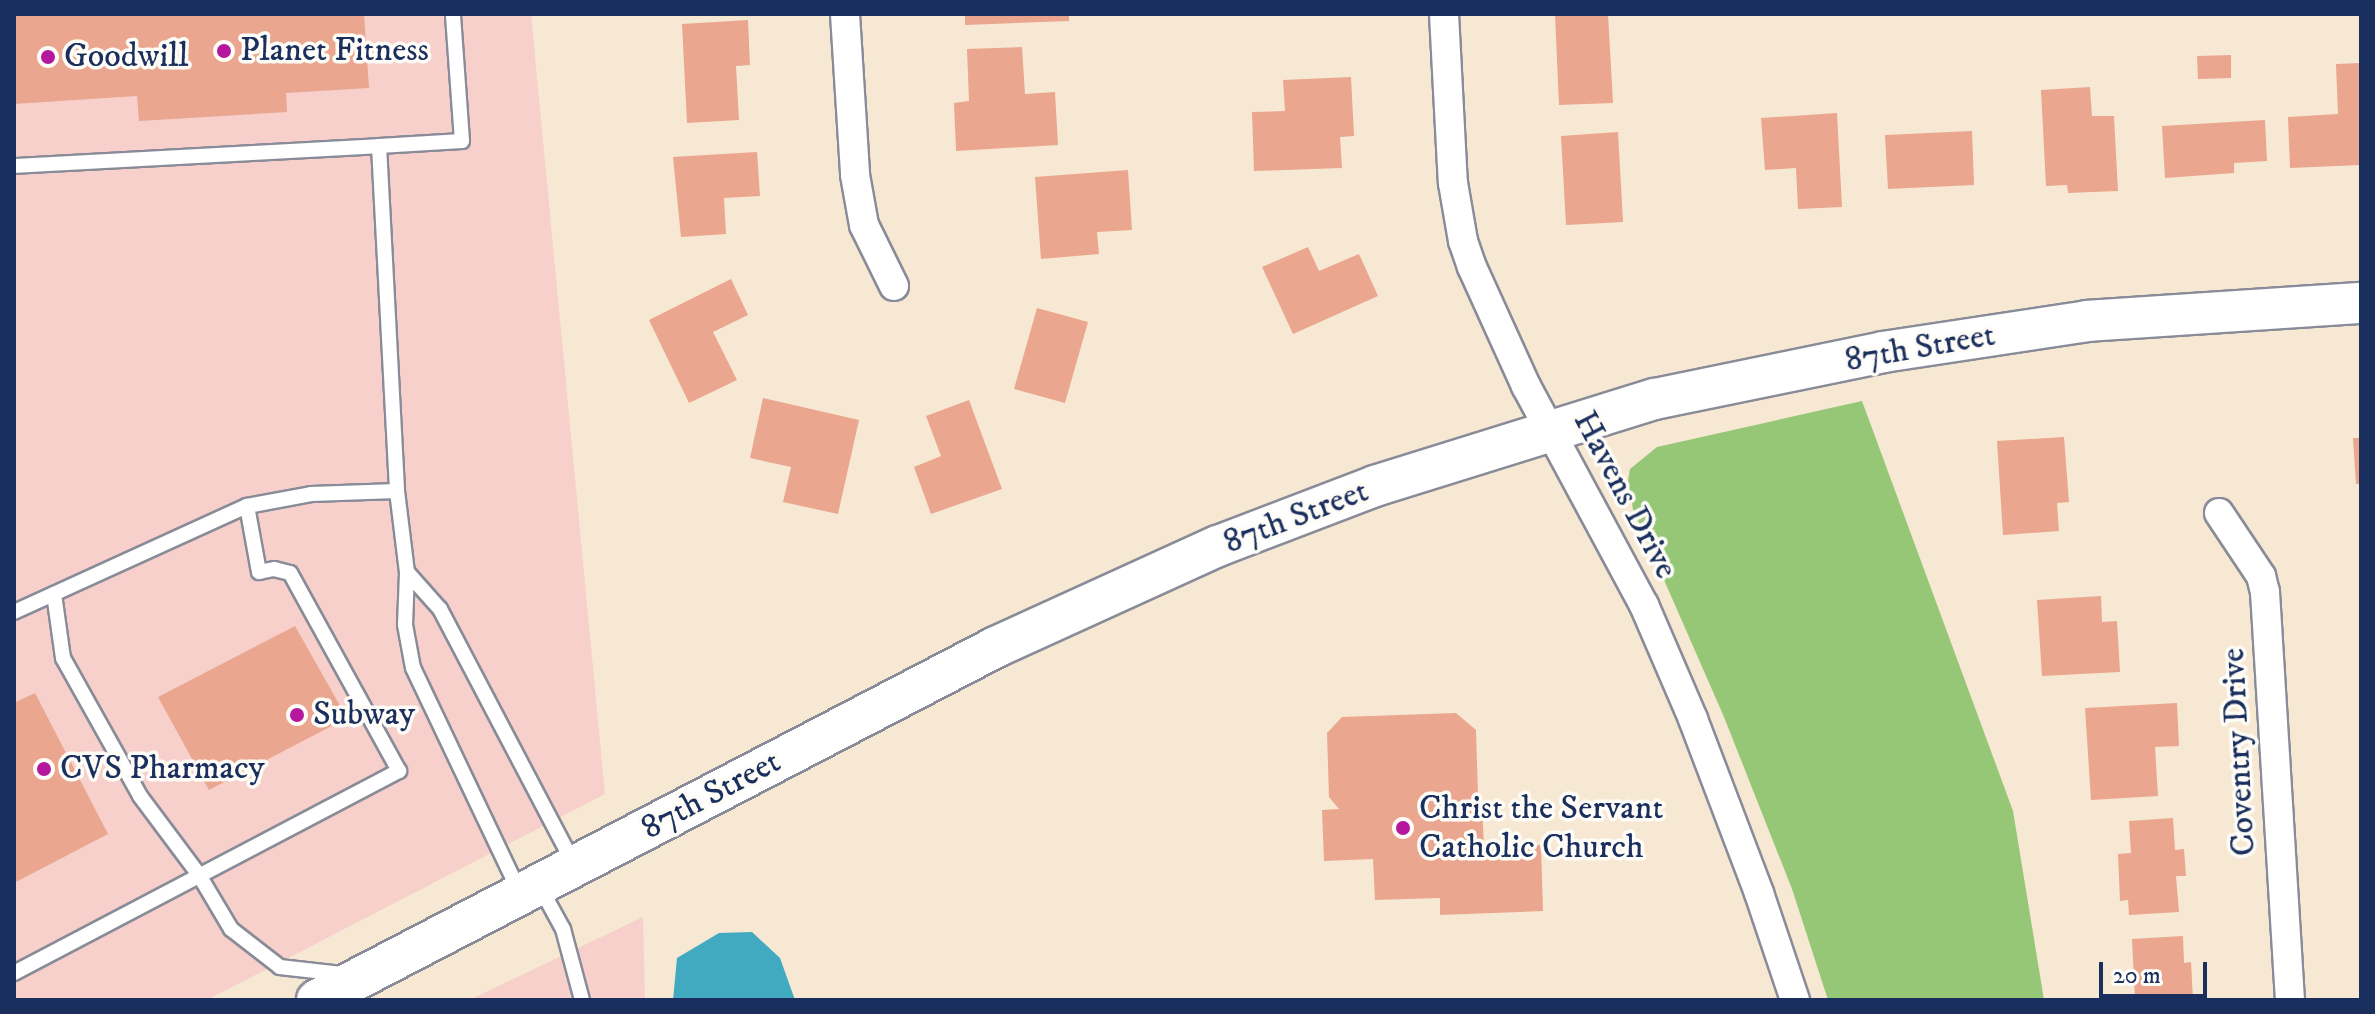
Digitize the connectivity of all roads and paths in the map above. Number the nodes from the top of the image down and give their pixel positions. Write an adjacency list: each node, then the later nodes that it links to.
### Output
1 (453, 14): 4 (lane)
2 (845, 14): 6 (street)
3 (1444, 14): 8 (street, Havens Drive)
4 (379, 146): 5 (lane); 9 (lane)
5 (14, 166)
6 (894, 286)
7 (2361, 303): 8 (main road, 87th Street)
8 (1549, 431): 15 (main road, 87th Street); 22 (street, Havens Drive)
9 (397, 491): 10 (lane); 12 (lane)
10 (247, 506): 13 (lane); 16 (lane)
11 (2219, 513): 23 (street, Coventry Drive)
12 (407, 572): 15 (lane); 17 (lane)
13 (54, 594): 14 (lane); 16 (lane)
14 (14, 612)
15 (575, 866): 17 (main road, 87th Street)
16 (199, 875): 18 (lane); 19 (lane)
17 (529, 890): 19 (main road, 87th Street); 21 (lane)
18 (14, 973)
19 (363, 976): 20 (main road, 87th Street)
20 (317, 1000)
21 (582, 1000)
22 (1795, 1000)
23 (2290, 1000)

